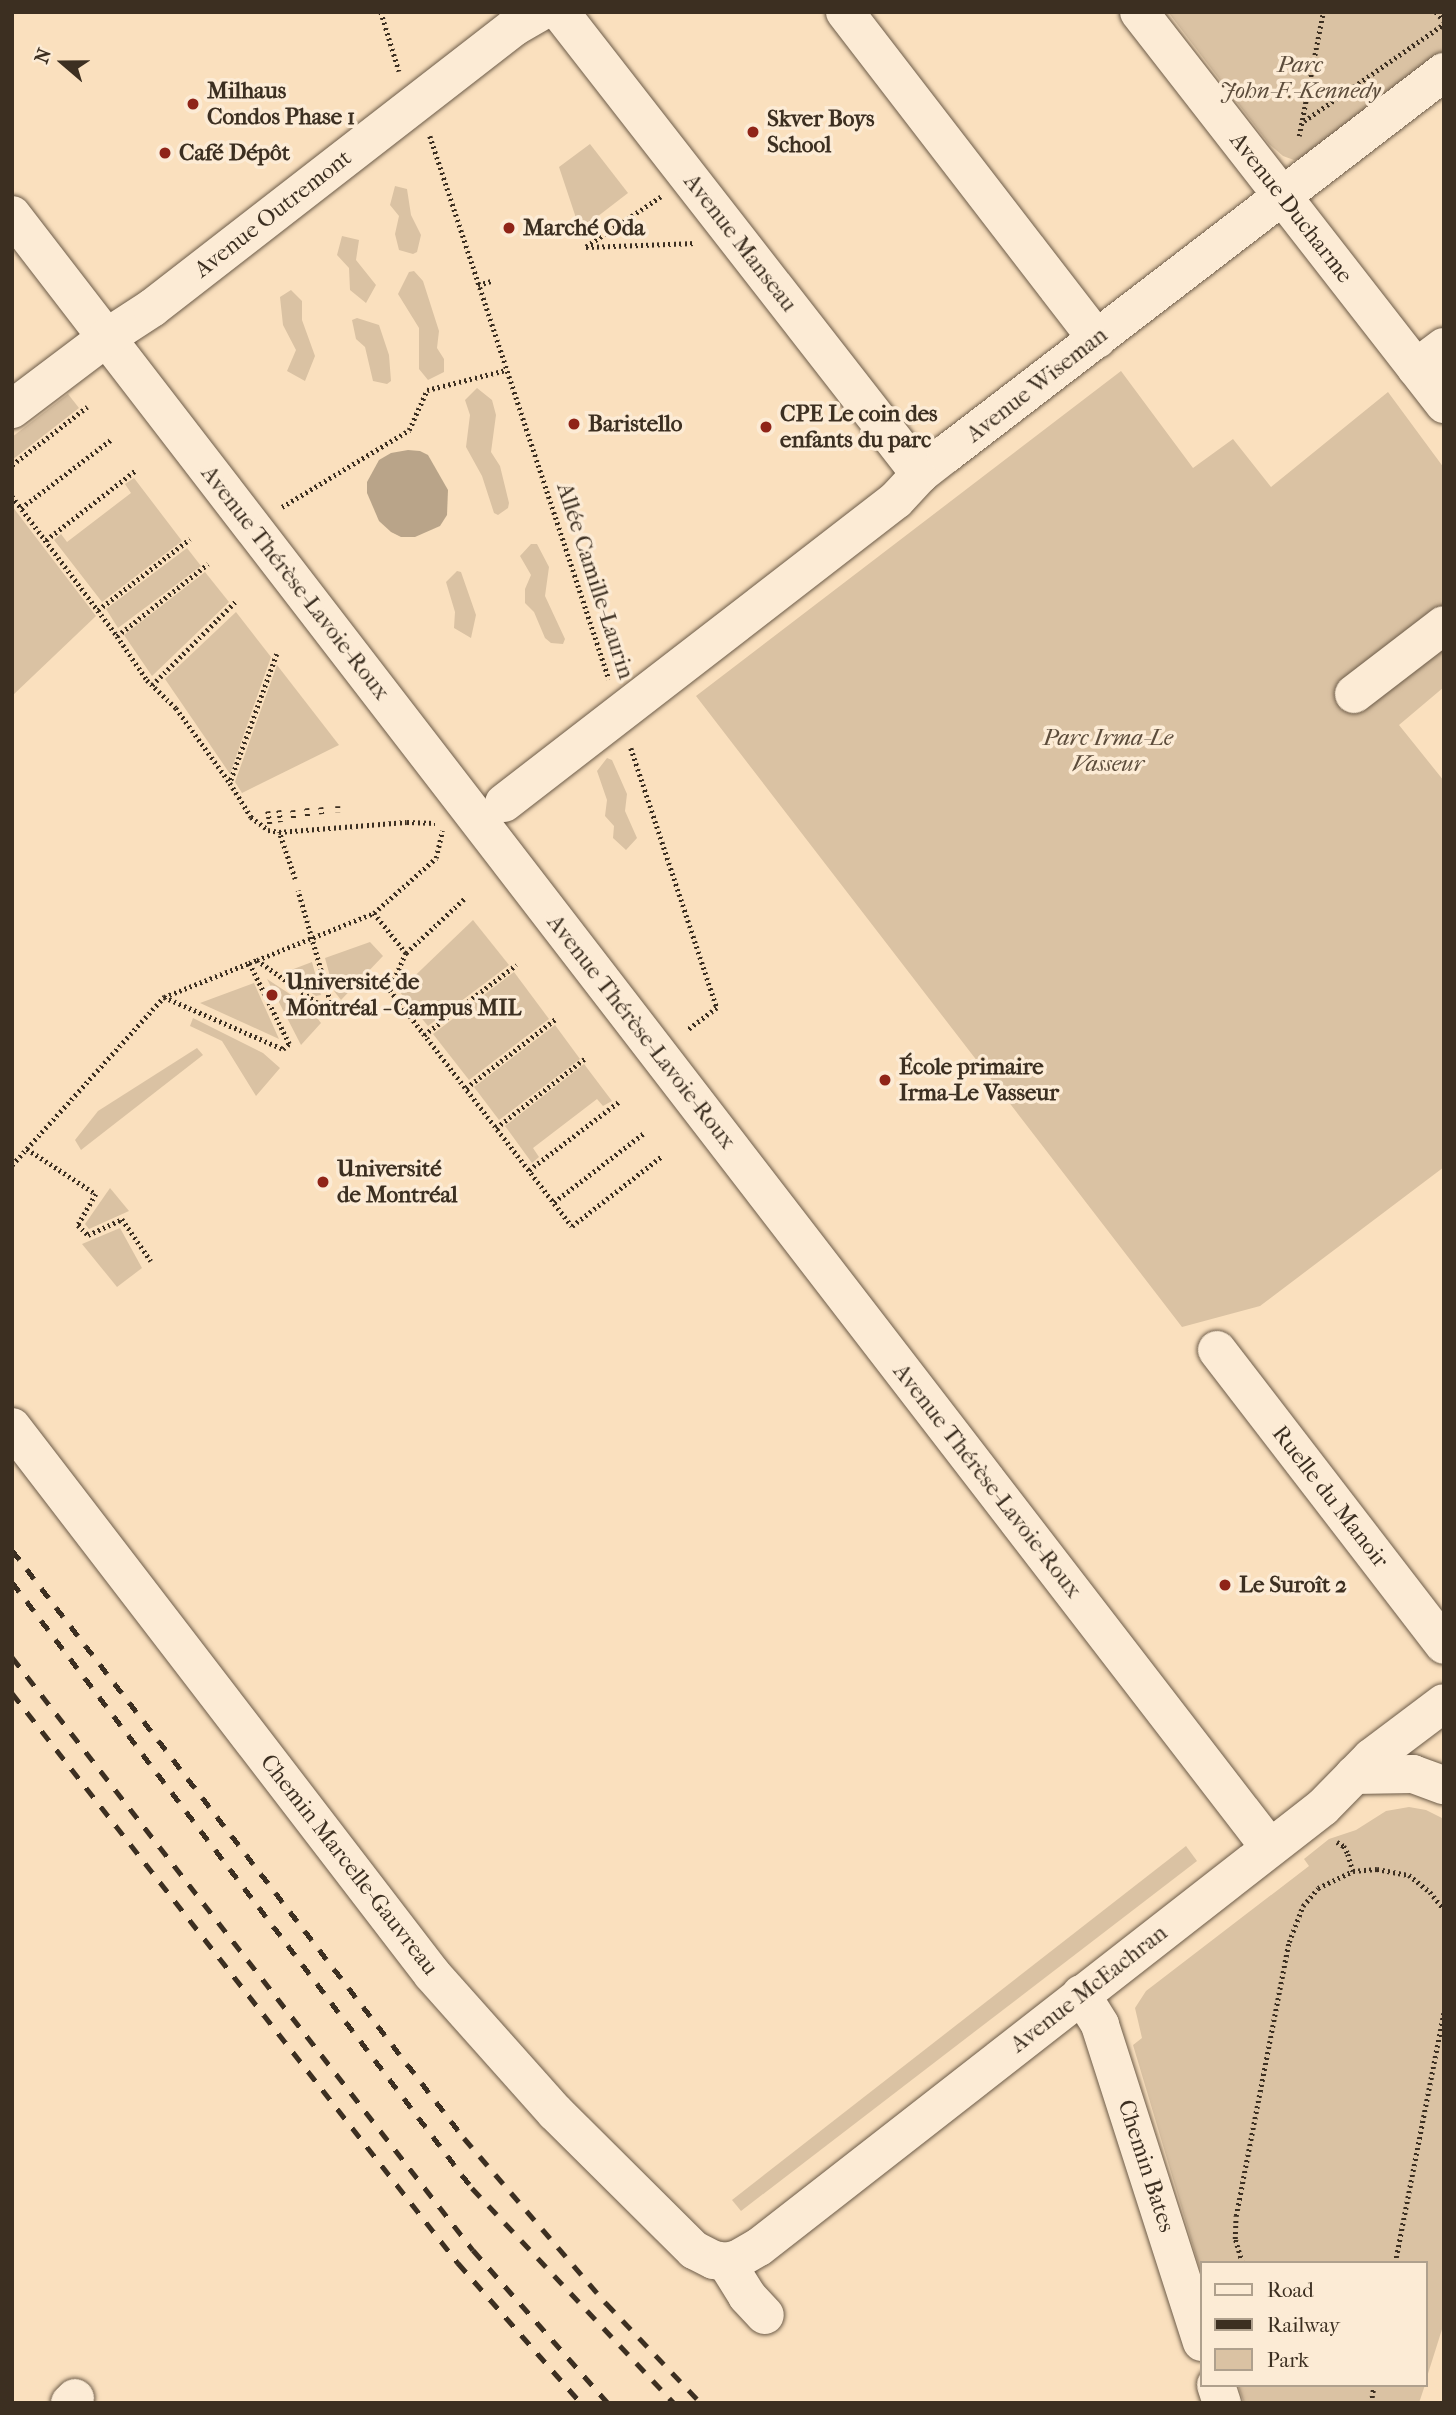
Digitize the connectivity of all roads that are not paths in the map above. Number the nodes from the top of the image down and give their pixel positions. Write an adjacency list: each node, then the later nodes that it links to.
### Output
1 (540, 12): 8 (street, Avenue Outremont)
2 (560, 12): 13 (street, Avenue Manseau)
3 (845, 12): 9 (street)
4 (1139, 12): 6 (street, Avenue Ducharme)
5 (1439, 86): 6 (street, Avenue Wiseman)
6 (1281, 195): 9 (street, Avenue Wiseman); 10 (street, Avenue Ducharme)
7 (12, 215): 8 (street, Avenue Thérèse-Lavoie-Roux)
8 (106, 338): 12 (street); 23 (street, Avenue Thérèse-Lavoie-Roux)
9 (1097, 339): 13 (street, Avenue Wiseman)
10 (1430, 358): 11 (street, Avenue Ducharme)
11 (1444, 404)
12 (12, 409)
13 (920, 474): 16 (street, Avenue Wiseman)
14 (1444, 625): 15 (street)
15 (1354, 694)
16 (504, 803)
17 (1217, 1350): 19 (street, Ruelle du Manoir)
18 (12, 1427): 25 (street, Chemin Marcelle-Gauvreau)
19 (1444, 1644)
20 (1444, 1703): 21 (street, Avenue McEachran)
21 (1354, 1775): 22 (street); 23 (street, Avenue McEachran)
22 (1444, 1785)
23 (1270, 1848): 24 (street, Avenue McEachran)
24 (1082, 1994): 25 (street, Avenue McEachran); 27 (street, Chemin Bates)
25 (726, 2262): 26 (street)
26 (765, 2315)
27 (1200, 2336)

